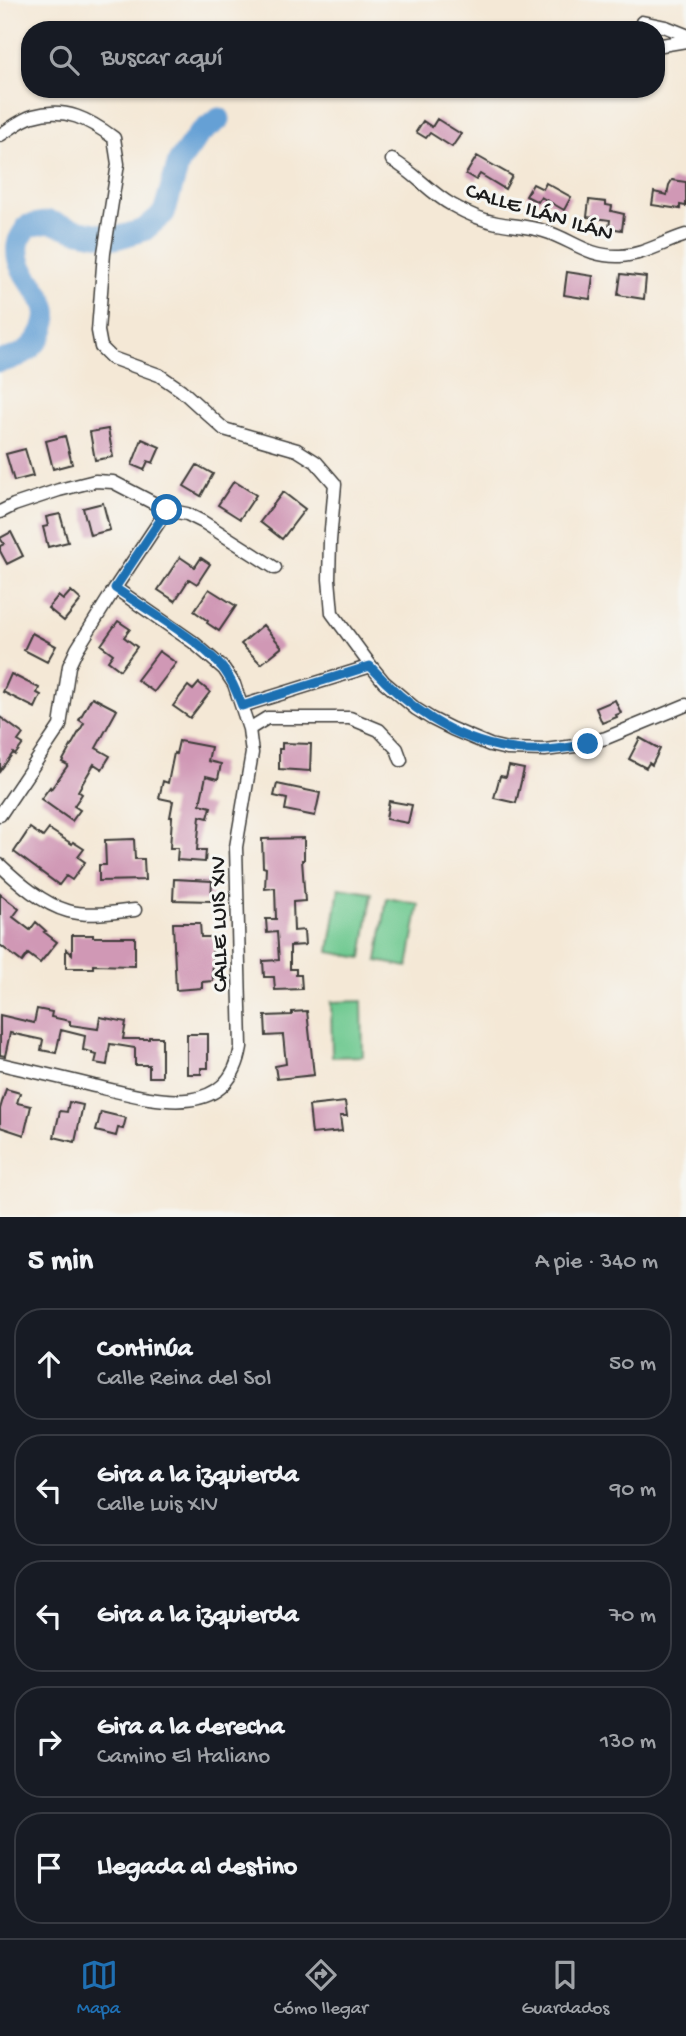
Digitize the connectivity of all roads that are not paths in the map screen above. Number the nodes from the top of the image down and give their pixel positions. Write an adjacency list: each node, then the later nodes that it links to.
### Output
1 (665, 27): 2 (street)
2 (686, 35)
3 (686, 41): 4 (street)
4 (665, 44)
5 (0, 135): 12 (street)
6 (392, 160): 7 (street, CALLE ILÁN ILÁN)
7 (686, 235)
8 (167, 510): 9 (street); 10 (street); 11 (street)
9 (0, 512)
10 (275, 568)
11 (115, 588): 14 (street, CALLE LUIS XIV); 17 (street)
12 (370, 666): 13 (street); 14 (street)
13 (686, 705)
14 (242, 706): 15 (street, CALLE LUIS XIV)
15 (249, 729): 16 (street); 20 (street, CALLE LUIS XIV)
16 (401, 760)
17 (0, 815)
18 (0, 865): 19 (street)
19 (135, 910)
20 (0, 1064)

